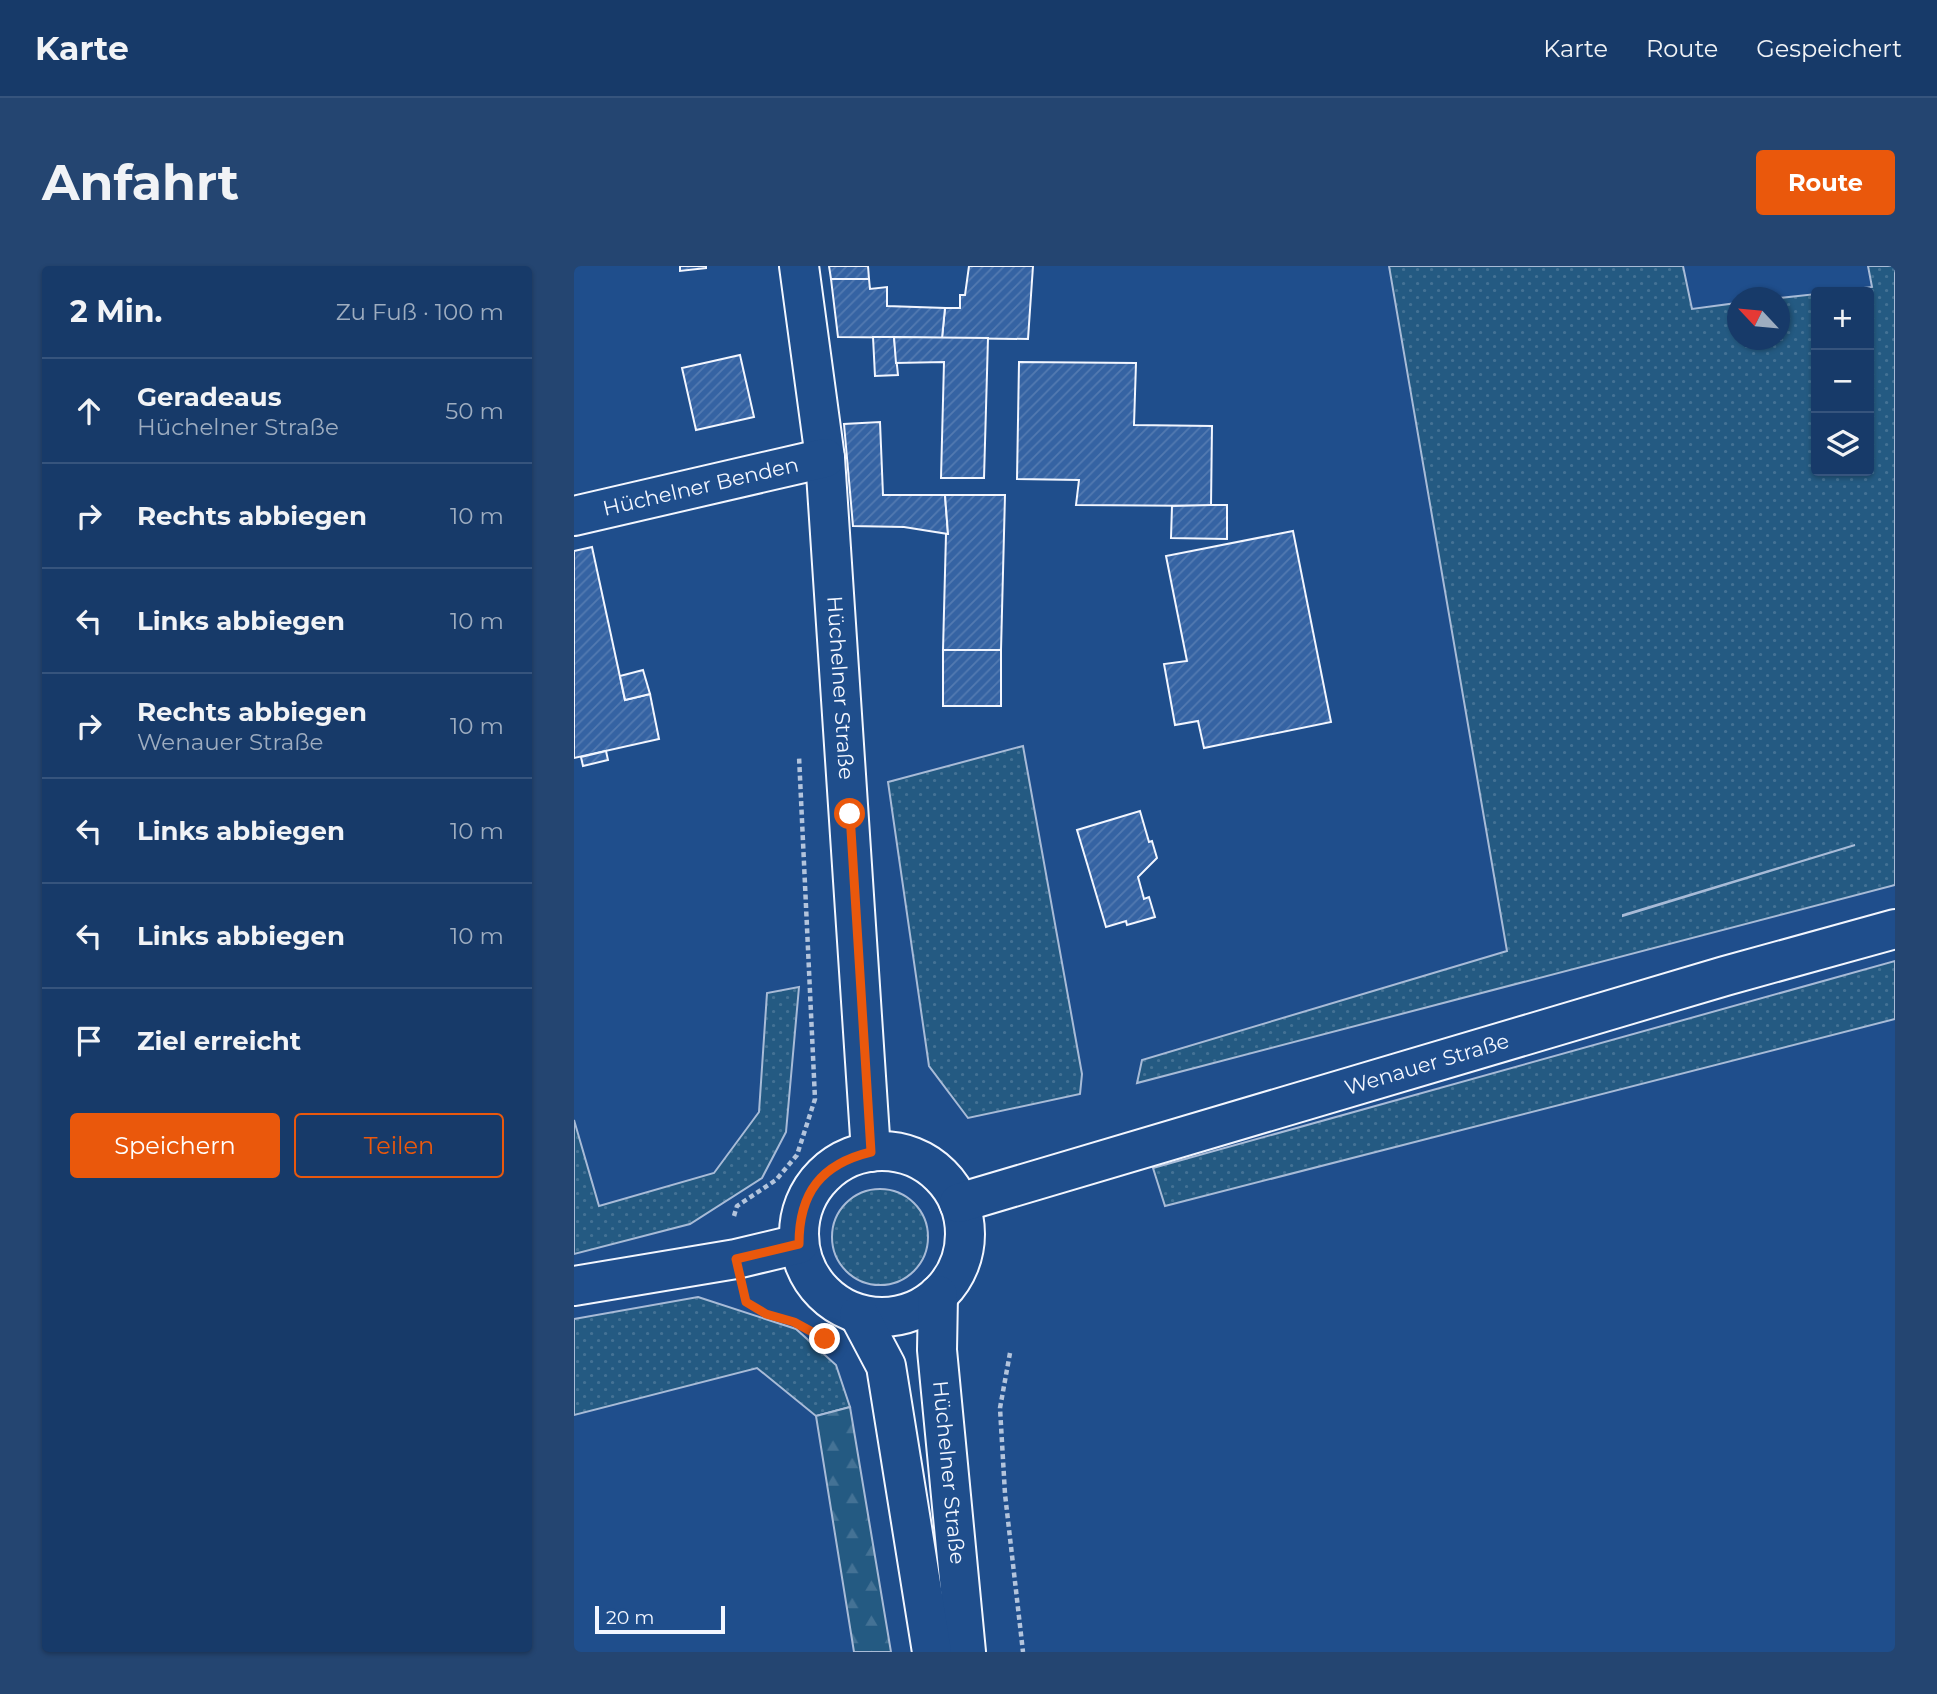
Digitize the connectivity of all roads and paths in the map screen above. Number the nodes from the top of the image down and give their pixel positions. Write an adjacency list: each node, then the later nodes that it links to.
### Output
1 (799, 266): 2 (street, Hüchelner Straße)
2 (825, 458): 3 (street, Hüchelner Benden); 6 (street, Hüchelner Straße)
3 (574, 516)
4 (799, 752): 9 (path)
5 (1895, 929): 7 (street, Wenauer Straße)
6 (871, 1152): 7 (street); 8 (street)
7 (959, 1203): 11 (street)
8 (799, 1244): 9 (street); 12 (street)
9 (736, 1259): 10 (street); 13 (path)
10 (574, 1286)
11 (938, 1295): 12 (street); 16 (street, Hüchelner Straße)
12 (859, 1315): 15 (street, Hüchelner Straße)
13 (832, 1348)
14 (1010, 1353): 17 (path)
15 (932, 1652)
16 (967, 1652)
17 (1023, 1652)

